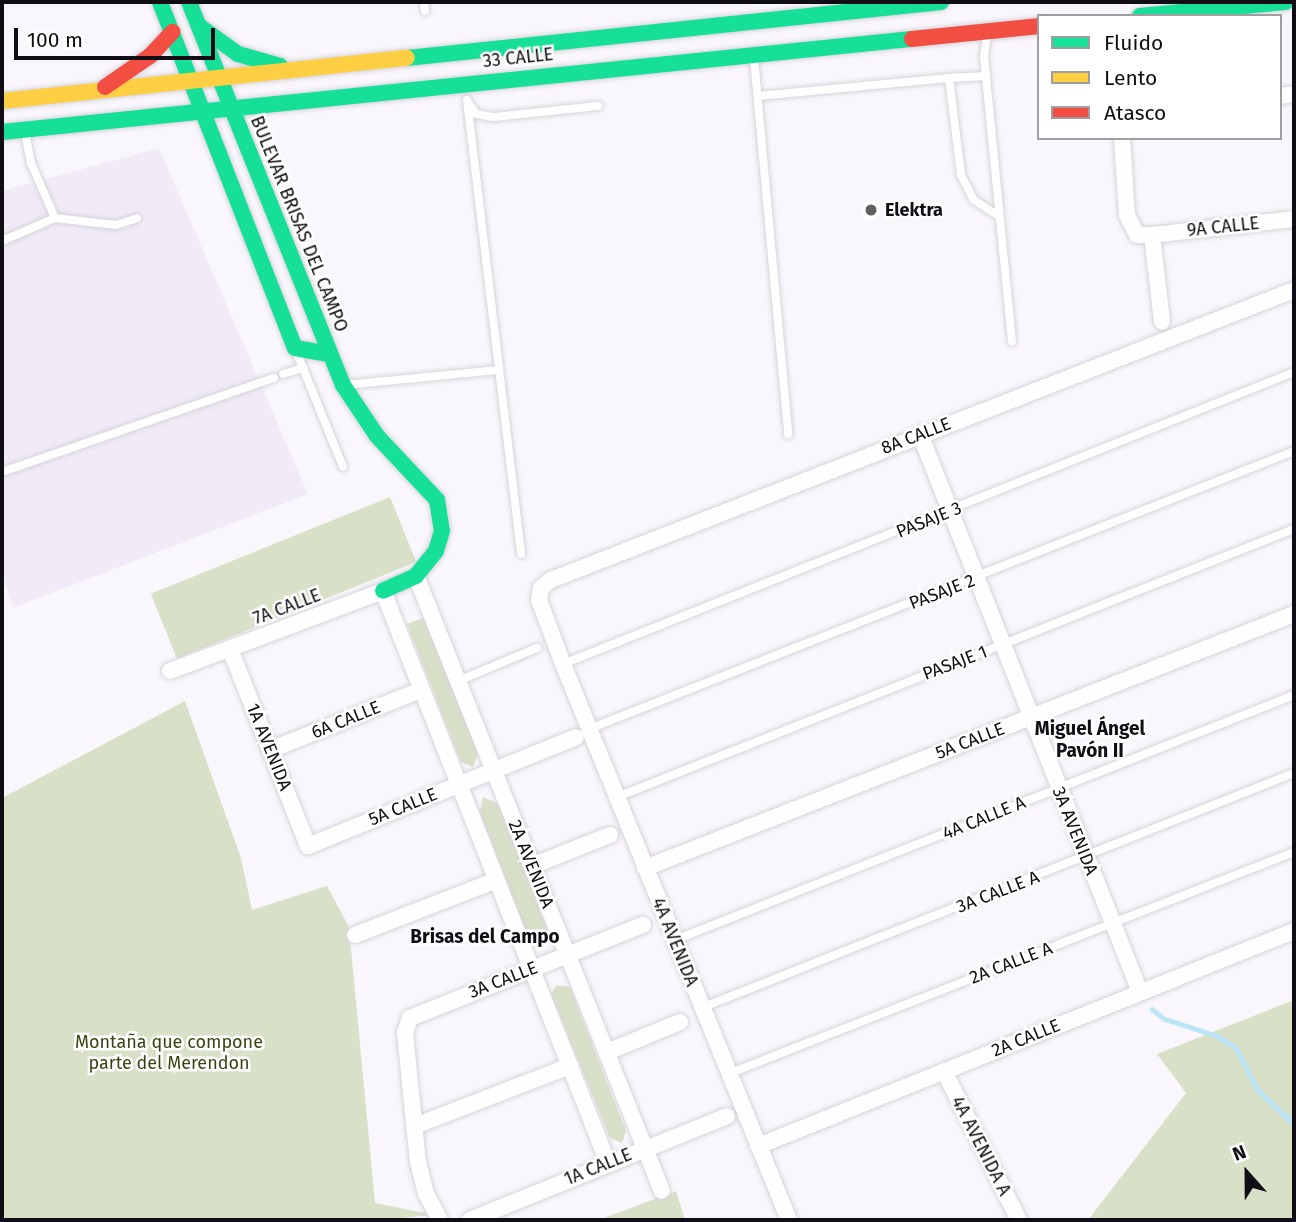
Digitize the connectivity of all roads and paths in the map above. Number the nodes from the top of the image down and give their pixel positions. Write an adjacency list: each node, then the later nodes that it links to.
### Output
1 (160, 2): 9 (main road)
2 (189, 2): 6 (main road, BULEVAR BRISAS DEL CAMPO)
3 (941, 2): 11 (main road, 33 CALLE)
4 (1284, 2): 5 (main road)
5 (1161, 14)
6 (199, 26): 9 (main road); 11 (main road); 13 (main road, BULEVAR BRISAS DEL CAMPO)
7 (1037, 26): 8 (main road, 33 CALLE)
8 (988, 31): 10 (main road, 33 CALLE); 12 (lane)
9 (172, 32): 15 (main road); 17 (main road)
10 (752, 53): 16 (main road, 33 CALLE); 18 (lane)
11 (309, 67): 13 (main road, 33 CALLE)
12 (986, 76): 14 (lane); 27 (lane)
13 (219, 78): 15 (main road, 33 CALLE); 22 (main road, BULEVAR BRISAS DEL CAMPO)
14 (949, 78): 18 (lane); 27 (lane)
15 (191, 81): 17 (main road, 33 CALLE); 23 (main road)
16 (461, 83): 19 (lane); 22 (main road, 33 CALLE)
17 (97, 92): 20 (main road, 33 CALLE)
18 (758, 96): 42 (lane)
19 (467, 100): 21 (lane); 39 (lane)
20 (2, 101)
21 (598, 106)
22 (232, 108): 23 (main road, 33 CALLE); 37 (main road, BULEVAR BRISAS DEL CAMPO)
23 (202, 111): 24 (main road, 33 CALLE); 36 (main road)
24 (25, 129): 25 (main road, 33 CALLE); 28 (lane)
25 (2, 132)
26 (1122, 140): 31 (street)
27 (997, 215): 35 (lane)
28 (55, 218): 29 (lane); 32 (lane)
29 (137, 218)
30 (1294, 219): 31 (street, 9A CALLE)
31 (1153, 235): 34 (street)
32 (2, 240)
33 (1294, 290): 43 (street, 8A CALLE)
34 (1162, 321)
35 (1012, 342)
36 (295, 348): 37 (main road, BULEVAR BRISAS DEL CAMPO); 38 (lane)
37 (330, 354): 41 (main road, BULEVAR BRISAS DEL CAMPO)
38 (303, 368): 45 (lane); 46 (lane)
39 (499, 370): 41 (lane); 49 (lane)
40 (1294, 372): 47 (lane, PASAJE 3)
41 (343, 385): 50 (main road, BULEVAR BRISAS DEL CAMPO)
42 (788, 434)
43 (920, 434): 47 (street, 3A AVENIDA); 52 (street, 8A CALLE)
44 (1294, 451): 51 (lane, PASAJE 2)
45 (343, 467)
46 (2, 472)
47 (949, 513): 51 (street, 3A AVENIDA); 58 (lane, PASAJE 3)
48 (1294, 529): 55 (lane, PASAJE 1)
49 (521, 554)
50 (416, 576): 53 (main road, 7A CALLE); 60 (street, 2A AVENIDA)
51 (975, 579): 55 (street, 3A AVENIDA); 64 (lane, PASAJE 2)
52 (541, 588): 58 (street, 4A AVENIDA)
53 (383, 591): 57 (street, 7A CALLE); 61 (street)
54 (1294, 614): 63 (street, 5A CALLE)
55 (1002, 645): 63 (street, 3A AVENIDA); 70 (lane, PASAJE 1)
56 (537, 648): 60 (lane)
57 (230, 649): 59 (street, 7A CALLE); 65 (street, 1A AVENIDA)
58 (563, 664): 64 (street, 4A AVENIDA)
59 (170, 671)
60 (458, 681): 66 (street, 2A AVENIDA)
61 (421, 690): 65 (street, 6A CALLE); 68 (street)
62 (1294, 695): 69 (lane, 4A CALLE A)
63 (1030, 718): 69 (street, 3A AVENIDA); 76 (street, 5A CALLE)
64 (583, 733): 66 (street, 5A CALLE); 70 (street, 4A AVENIDA)
65 (270, 750): 72 (street, 1A AVENIDA)
66 (494, 770): 68 (street, 5A CALLE); 75 (street, 2A AVENIDA)
67 (1294, 773): 74 (lane, 3A CALLE A)
68 (459, 784): 72 (street, 5A CALLE); 77 (street)
69 (1058, 788): 74 (street, 3A AVENIDA); 82 (lane, 4A CALLE A)
70 (616, 797): 76 (street, 4A AVENIDA)
71 (610, 835): 75 (street)
72 (308, 846)
73 (1294, 852): 78 (lane, 2A CALLE A)
74 (1086, 857): 78 (street, 3A AVENIDA); 86 (lane, 3A CALLE A)
75 (532, 866): 83 (street, 2A AVENIDA)
76 (645, 869): 82 (street, 4A AVENIDA)
77 (497, 880): 81 (street); 84 (street)
78 (1112, 923): 85 (street, 3A AVENIDA); 91 (lane, 2A CALLE A)
79 (643, 925): 83 (street, 3A CALLE)
80 (1294, 930): 85 (street, 2A CALLE)
81 (355, 935)
82 (674, 941): 86 (street, 4A AVENIDA)
83 (567, 954): 84 (street, 3A CALLE); 88 (street, 2A AVENIDA)
84 (531, 969): 89 (street); 93 (street, 3A CALLE)
85 (1140, 992): 90 (street, 2A CALLE)
86 (701, 1008): 91 (street, 4A AVENIDA)
87 (680, 1022): 88 (street)
88 (607, 1052): 95 (street, 2A AVENIDA)
89 (570, 1066): 93 (street); 96 (street)
90 (944, 1071): 94 (street, 2A CALLE); 101 (street, 4A AVENIDA A)
91 (728, 1074): 94 (street, 4A AVENIDA)
92 (727, 1116): 95 (street, 1A CALLE)
93 (416, 1125): 98 (street)
94 (758, 1146): 100 (street, 4A AVENIDA)
95 (645, 1148): 96 (street, 1A CALLE); 97 (street, 2A AVENIDA)
96 (608, 1163): 99 (street, 1A CALLE)
97 (662, 1191)
98 (440, 1220)
99 (470, 1220)
100 (789, 1220)
101 (1019, 1220)

